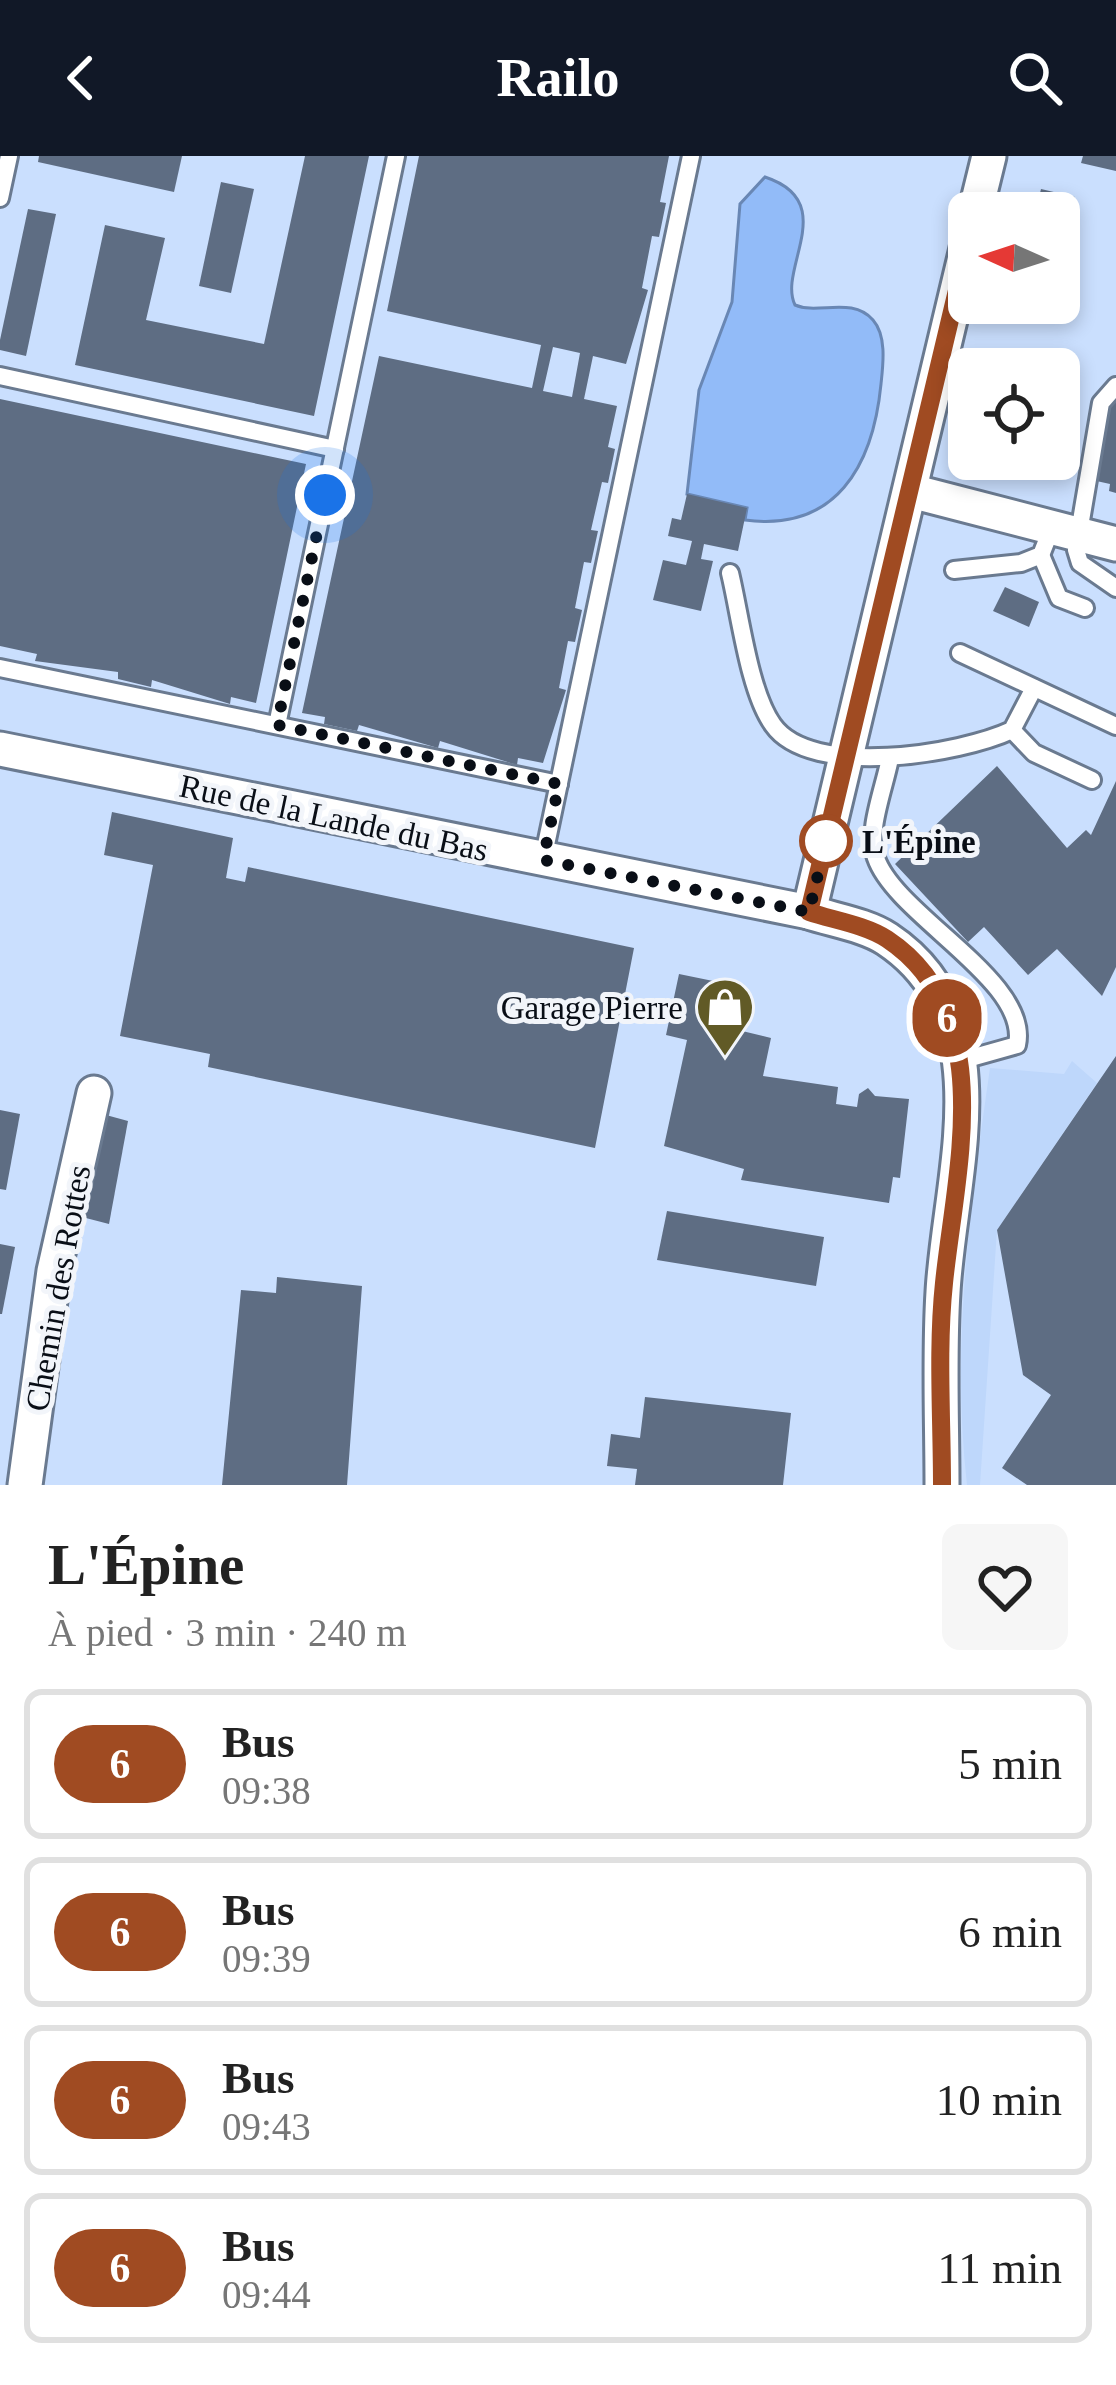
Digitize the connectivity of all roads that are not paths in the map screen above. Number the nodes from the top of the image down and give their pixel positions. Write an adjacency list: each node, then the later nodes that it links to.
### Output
1 (9, 156): 6 (lane)
2 (395, 156): 10 (lane)
3 (692, 156): 28 (lane)
4 (988, 156): 5 (street)
5 (980, 192)
6 (0, 198)
7 (949, 324): 11 (street)
8 (0, 376): 10 (lane)
9 (1116, 386): 12 (lane)
10 (335, 449): 21 (lane)
11 (910, 491): 12 (street); 25 (street)
12 (1057, 539): 13 (street); 14 (lane); 16 (lane); 17 (lane)
13 (1116, 544)
14 (954, 571)
15 (730, 573): 25 (lane)
16 (1116, 587)
17 (1085, 608)
18 (960, 653): 20 (lane)
19 (0, 668): 21 (lane)
20 (1034, 688): 22 (lane); 23 (lane)
21 (277, 725): 28 (lane)
22 (1116, 727)
23 (1012, 730): 26 (lane); 27 (lane)
24 (0, 749): 29 (street, Rue de la Lande du Bas)
25 (847, 754): 26 (lane); 30 (street)
26 (890, 758): 31 (lane)
27 (1092, 780)
28 (559, 784): 29 (lane)
29 (543, 860): 30 (street, Rue de la Lande du Bas)
30 (809, 912): 31 (street, Rue de la Lande du Bas)
31 (960, 1061): 34 (street, Rue de la Lande du Bas)
32 (94, 1093): 33 (street, Chemin des Rottes)
33 (25, 1485)
34 (941, 1485)

